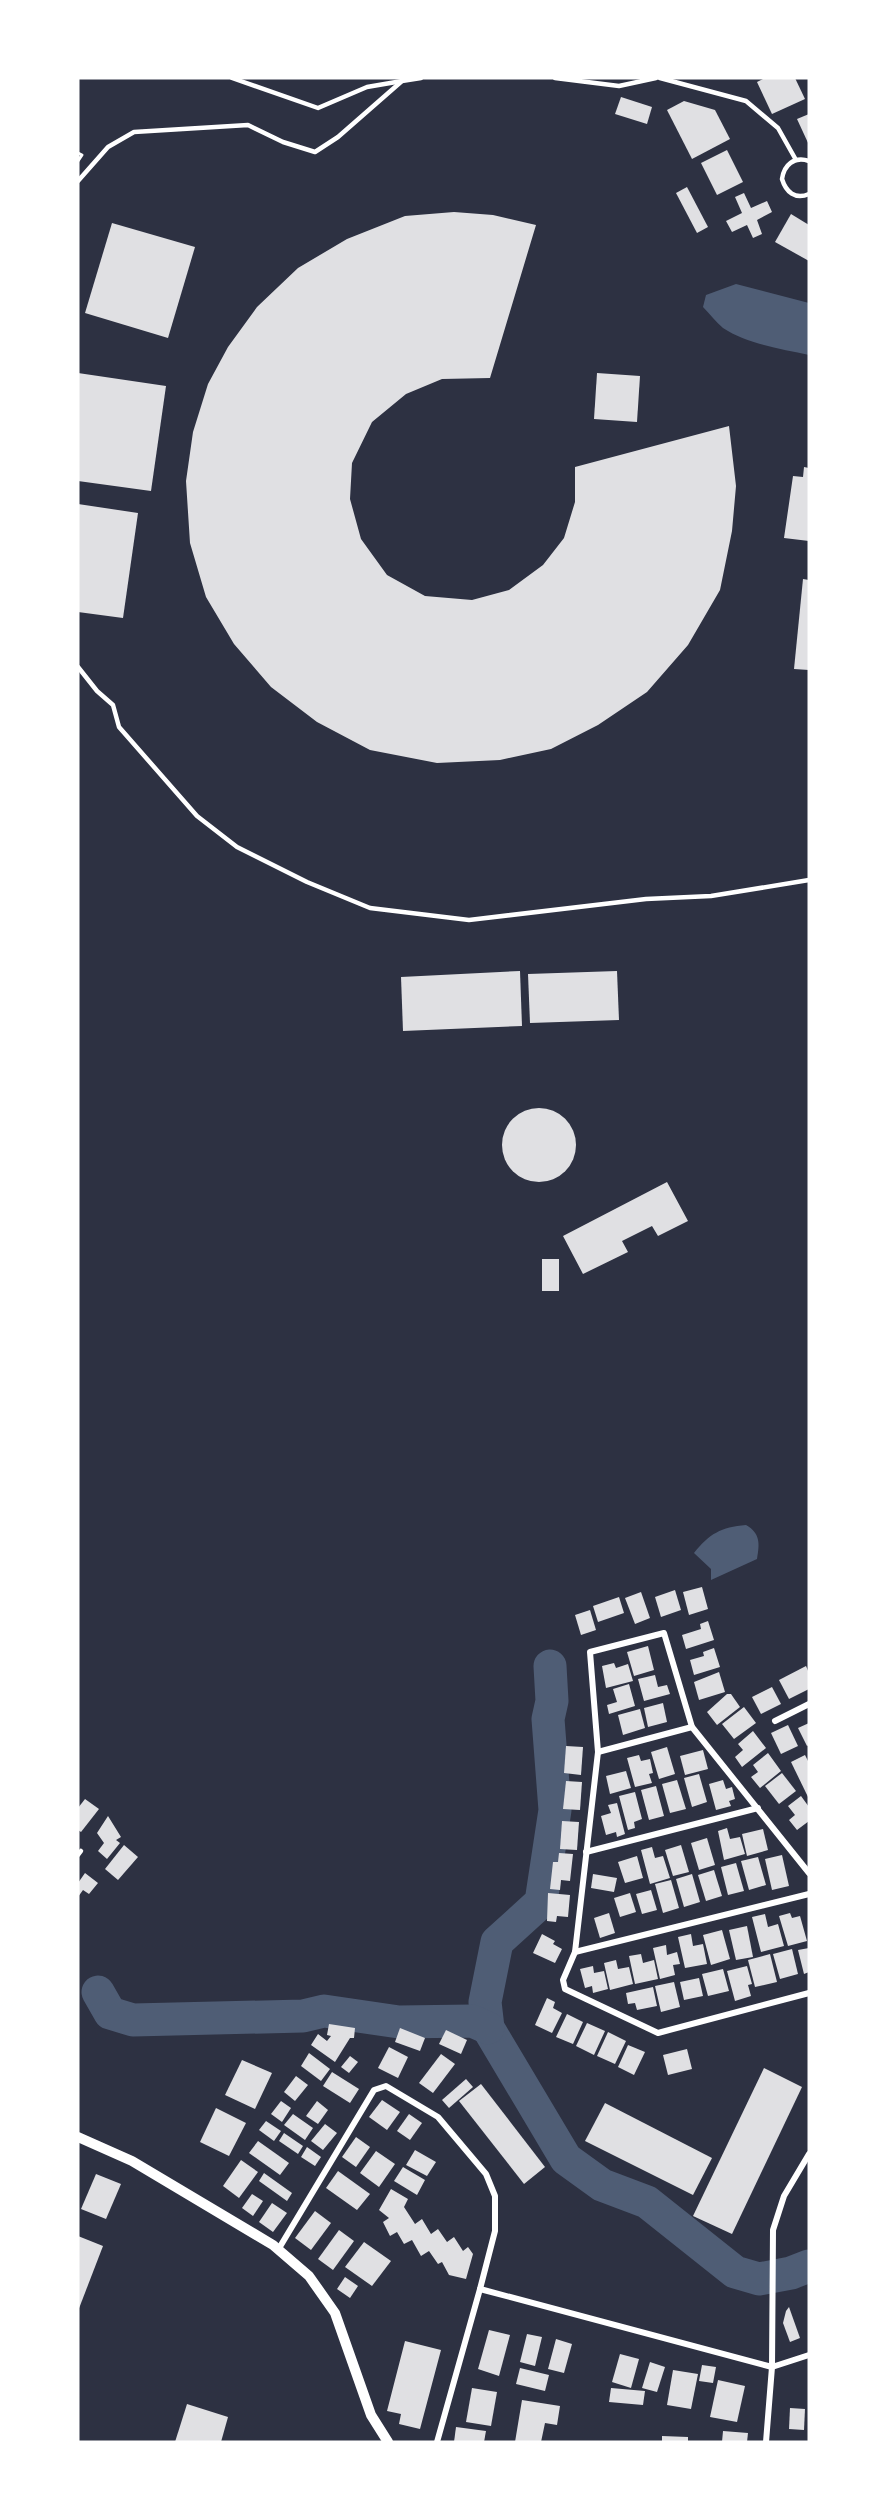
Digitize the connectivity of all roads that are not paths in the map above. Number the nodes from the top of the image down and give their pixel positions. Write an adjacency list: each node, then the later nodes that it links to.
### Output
1 (232, 78): 5 (lane)
2 (421, 78): 5 (lane)
3 (555, 78): 4 (lane)
4 (658, 78): 6 (lane)
5 (402, 81): 8 (lane)
6 (796, 160): 7 (lane); 9 (lane)
7 (809, 161)
8 (78, 181)
9 (809, 194)
10 (78, 667): 11 (lane)
11 (809, 879)
12 (809, 1704): 13 (street)
13 (775, 1721)
14 (692, 1726): 15 (street); 15 (street); 16 (street)
15 (598, 1752): 17 (street)
16 (758, 1808): 17 (street); 18 (street)
17 (586, 1852): 20 (street)
18 (809, 1873)
19 (809, 1894): 20 (street)
20 (575, 1952): 21 (street)
21 (809, 1993)
22 (78, 2137): 24 (street)
23 (809, 2154): 27 (street)
24 (278, 2250): 25 (street); 28 (street)
25 (480, 2289): 27 (street); 29 (street)
26 (809, 2355): 27 (street)
27 (772, 2367): 30 (street)
28 (388, 2442)
29 (437, 2442)
30 (766, 2442)

